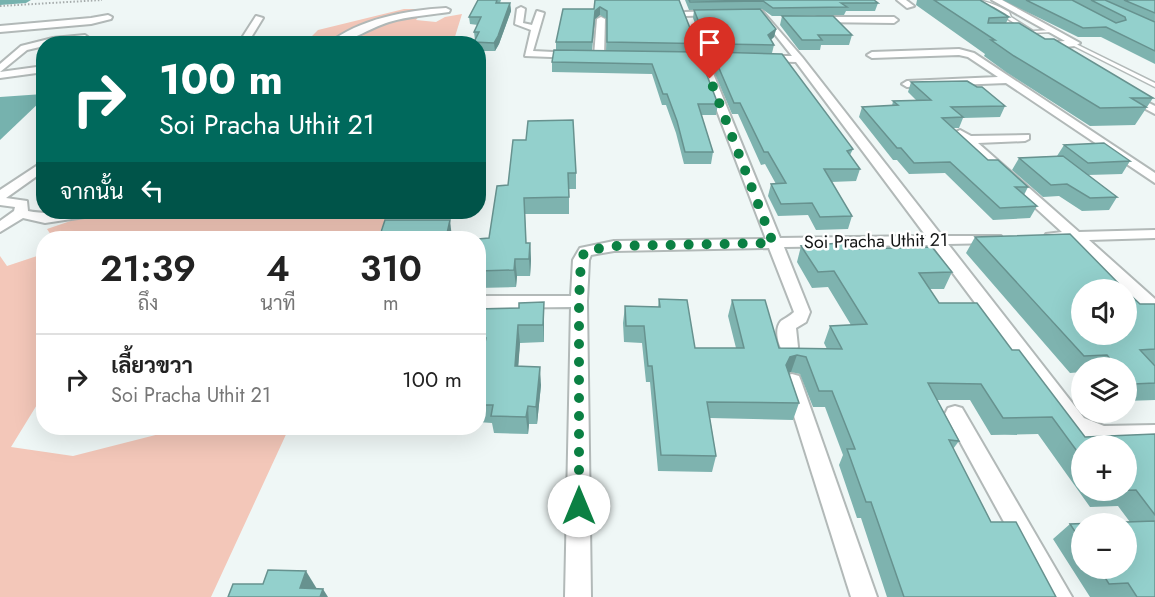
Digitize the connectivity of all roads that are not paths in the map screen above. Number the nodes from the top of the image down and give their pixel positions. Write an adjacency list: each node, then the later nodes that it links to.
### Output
1 (901, 0): 5 (street)
2 (975, 0): 21 (lane)
3 (996, 0): 20 (street)
4 (680, 3): 9 (street)
5 (910, 6)
6 (521, 9): 19 (street)
7 (446, 10): 23 (street)
8 (540, 13): 19 (street)
9 (728, 13)
10 (750, 13): 15 (street)
11 (108, 16): 18 (street)
12 (259, 18): 22 (street)
13 (601, 19): 19 (street)
14 (894, 20): 17 (street)
15 (769, 21): 16 (street); 31 (street)
16 (780, 21)
17 (803, 21)
18 (0, 29)
19 (535, 29)
20 (1053, 31): 21 (lane); 25 (street)
21 (1032, 32): 24 (lane)
22 (247, 36)
23 (347, 36)
24 (1032, 39)
25 (1074, 44): 27 (street); 37 (lane)
26 (36, 45): 32 (street)
27 (1058, 54)
28 (872, 55): 35 (street)
29 (668, 58): 30 (street)
30 (702, 59): 31 (street); 53 (street)
31 (799, 59): 52 (street)
32 (0, 69)
33 (36, 70): 34 (street)
34 (0, 75)
35 (1009, 80): 36 (street); 42 (street)
36 (907, 84)
37 (1155, 84)
38 (1116, 88): 39 (street)
39 (1155, 111)
40 (1025, 137): 49 (street)
41 (36, 171): 43 (street)
42 (1155, 179)
43 (0, 196)
44 (0, 201): 45 (street)
45 (21, 213): 46 (street); 47 (street)
46 (36, 217)
47 (0, 228)
48 (1155, 234): 49 (street)
49 (1077, 237): 51 (street); 56 (street)
50 (1008, 238): 52 (street, Soi Pracha Uthit 21)
51 (1031, 238)
52 (938, 240): 53 (street, Soi Pracha Uthit 21); 60 (street)
53 (773, 243): 54 (street, Soi Pracha Uthit 21); 57 (street)
54 (579, 301): 55 (street); 61 (street, Soi Pracha Uthit 21)
55 (486, 302)
56 (1155, 308)
57 (789, 347)
58 (792, 381): 62 (street)
59 (955, 414): 63 (street)
60 (1155, 433)
61 (578, 597)
62 (864, 597)
63 (1059, 597)

